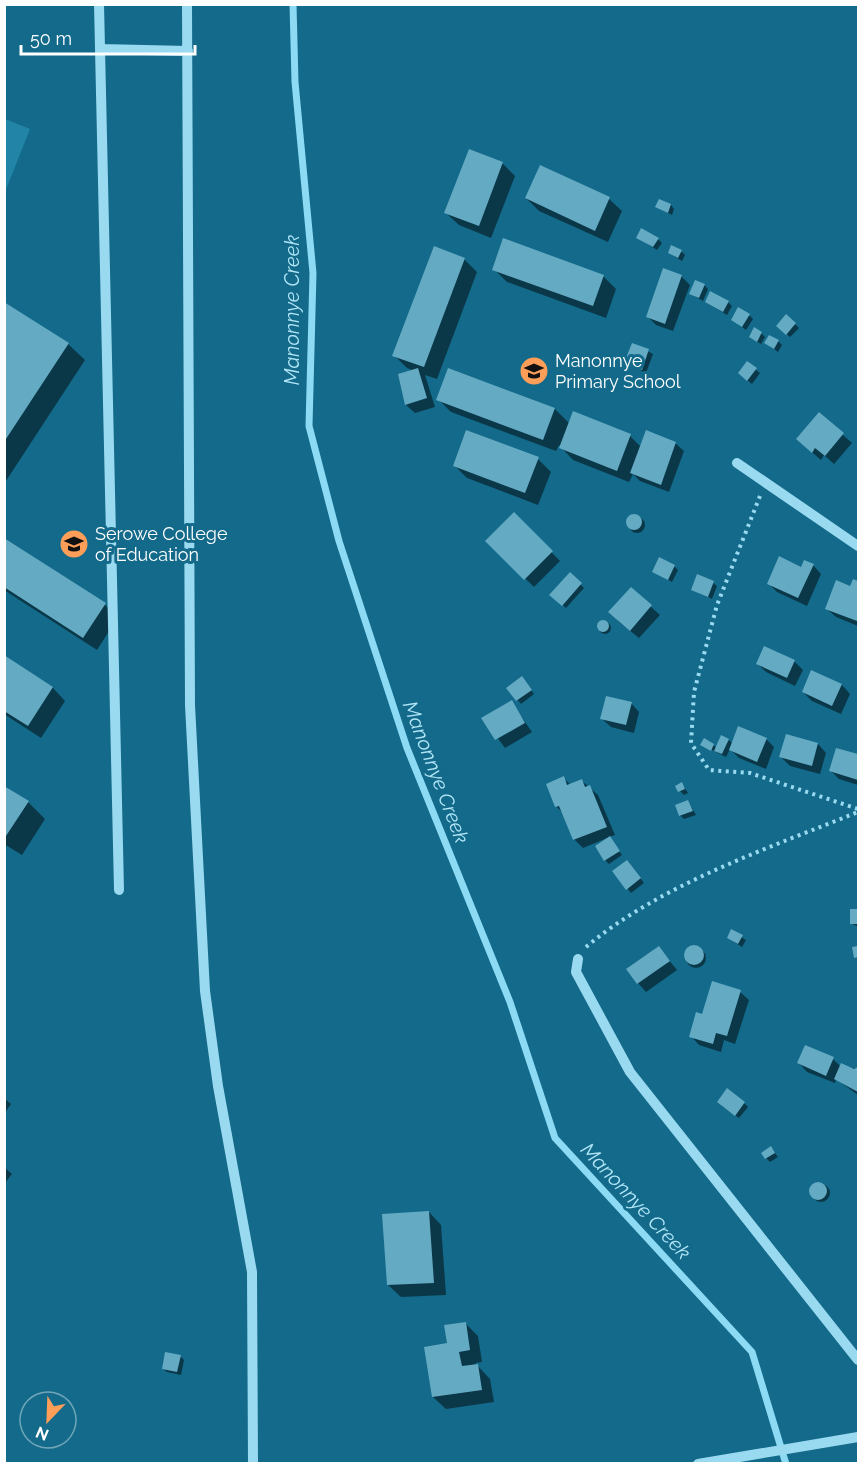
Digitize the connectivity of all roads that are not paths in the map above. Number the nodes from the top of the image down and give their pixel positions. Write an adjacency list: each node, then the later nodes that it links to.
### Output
1 (99, 4): 3 (street)
2 (188, 4): 4 (street)
3 (100, 50): 4 (street); 7 (street)
4 (188, 51): 11 (street)
5 (737, 463): 6 (street)
6 (858, 546)
7 (119, 890)
8 (578, 959): 9 (street)
9 (858, 1360)
10 (858, 1437): 12 (street)
11 (253, 1464)
12 (698, 1464)

